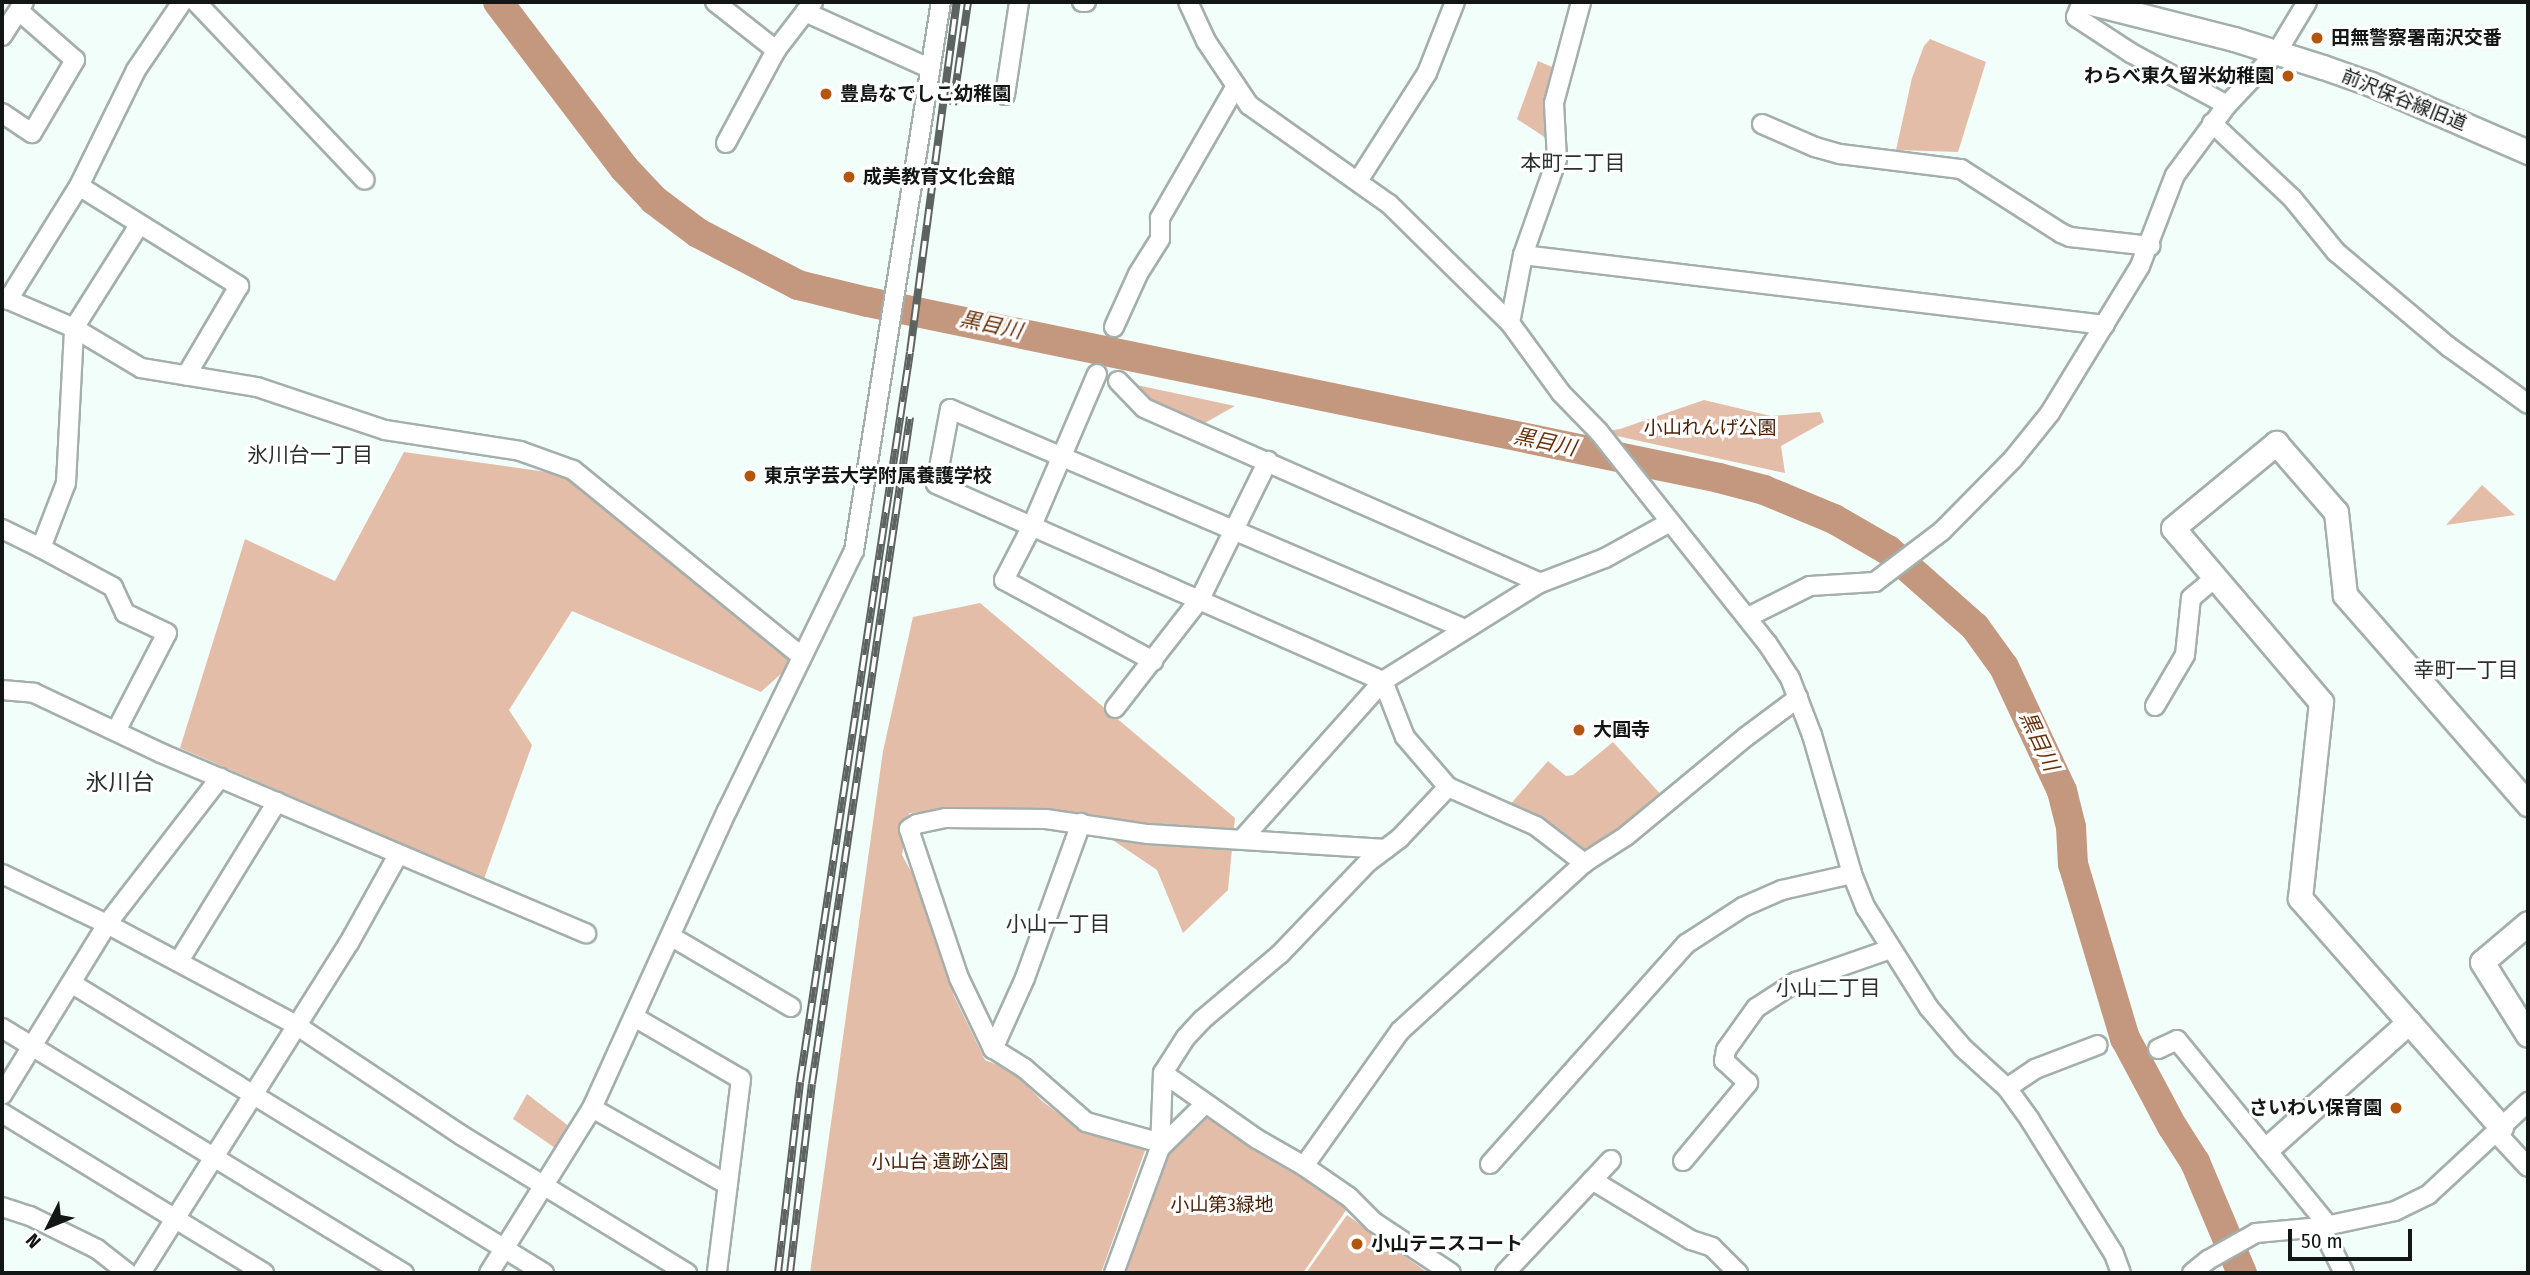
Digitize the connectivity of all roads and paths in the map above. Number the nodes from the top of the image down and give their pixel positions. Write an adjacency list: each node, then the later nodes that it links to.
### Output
1 (182, 2): 28 (street)
2 (195, 2): 26 (street)
3 (715, 2): 15 (street)
4 (941, 2): 17 (street)
5 (1019, 2): 19 (street)
6 (1455, 2): 27 (street)
7 (1581, 2): 31 (street)
8 (2082, 2): 20 (street)
9 (2088, 2): 16 (street, 前沢保谷線旧道)
10 (2308, 2): 16 (street)
11 (1187, 3): 18 (street)
12 (21, 6): 14 (street); 21 (street)
13 (809, 7): 15 (street); 17 (street)
14 (2, 36)
15 (776, 50): 24 (street)
16 (2277, 52): 20 (street); 25 (street, 前沢保谷線旧道)
17 (929, 68): 53 (street)
18 (1236, 86): 27 (street); 35 (street)
19 (1005, 95)
20 (2227, 105): 22 (street)
21 (2, 113)
22 (2212, 123): 30 (street); 40 (street)
23 (1762, 124): 30 (street)
24 (726, 143)
25 (2528, 152)
26 (365, 180)
27 (1358, 181): 33 (street)
28 (79, 186): 29 (street); 32 (street)
29 (139, 225): 36 (street); 38 (street)
30 (2150, 246): 34 (street)
31 (1523, 255): 33 (street); 34 (street)
32 (5, 299): 36 (street)
33 (1510, 323): 43 (street)
34 (2105, 325): 51 (street)
35 (1114, 327)
36 (74, 328): 38 (street); 47 (street)
37 (1097, 374): 41 (street)
38 (187, 376): 53 (street)
39 (1118, 381): 42 (street)
40 (2528, 404)
41 (1062, 455): 44 (street); 44 (street); 46 (street)
42 (1268, 461): 46 (street); 49 (street)
43 (1670, 522): 49 (street); 51 (street)
44 (1032, 526): 50 (street); 54 (street)
45 (2, 528): 47 (street)
46 (1236, 529): 50 (street); 52 (street)
47 (41, 548): 60 (street)
48 (2216, 578): 58 (street); 64 (street); 81 (street)
49 (1540, 583): 52 (street)
50 (1200, 599): 54 (street); 55 (street)
51 (1748, 617): 57 (street)
52 (1465, 629): 55 (street)
53 (801, 656): 75 (street)
54 (1153, 661): 59 (street)
55 (1383, 681): 62 (street); 66 (street)
56 (2, 690): 60 (street)
57 (1798, 698): 69 (street); 70 (street)
58 (2155, 706)
59 (1115, 708)
60 (116, 731): 61 (street)
61 (220, 778): 63 (street); 73 (street)
62 (1448, 787): 67 (street); 69 (street)
63 (277, 802): 68 (street); 77 (street)
64 (2528, 804)
65 (1081, 823): 66 (street); 87 (street); 87 (street)
66 (1244, 837): 67 (street)
67 (1386, 849): 89 (street)
68 (398, 855): 74 (street); 82 (street)
69 (1584, 863): 104 (street)
70 (1852, 874): 76 (street); 103 (street)
71 (4, 881): 73 (street)
72 (2528, 923): 84 (street)
73 (107, 924): 77 (street); 78 (street)
74 (586, 933)
75 (672, 937): 79 (street); 80 (street)
76 (1891, 949): 90 (street); 102 (street)
77 (179, 961): 82 (street)
78 (71, 983): 86 (street); 92 (street)
79 (791, 1007)
80 (636, 1018): 95 (street); 107 (street)
81 (2409, 1022): 97 (street); 99 (street)
82 (296, 1025): 92 (street); 108 (street)
83 (2, 1027): 86 (street)
84 (2528, 1035)
85 (2098, 1045): 90 (street)
86 (32, 1046): 91 (street); 100 (street)
87 (993, 1049): 98 (street)
88 (2158, 1049): 99 (street)
89 (1163, 1073): 94 (street); 98 (street)
90 (2007, 1088): 125 (street)
91 (2, 1095)
92 (253, 1095): 100 (street); 112 (street)
93 (2528, 1102): 97 (street)
94 (1205, 1104): 98 (street); 104 (street)
95 (592, 1108): 107 (street); 108 (street)
96 (2, 1113): 110 (street)
97 (2501, 1127): 105 (street); 111 (street)
98 (1161, 1146): 121 (street)
99 (2269, 1149): 111 (street)
100 (214, 1157): 110 (street); 116 (street)
101 (1611, 1160): 106 (street)
102 (1683, 1161)
103 (1490, 1164)
104 (1304, 1166): 122 (street)
105 (2528, 1167)
106 (1592, 1180): 123 (street); 124 (street)
107 (728, 1185): 120 (street)
108 (543, 1187): 112 (street); 119 (street)
109 (2, 1207): 113 (street)
110 (175, 1219): 114 (street); 115 (street)
111 (2325, 1226): 126 (street); 127 (street)
112 (504, 1249): 117 (street); 118 (street)
113 (128, 1273)
114 (141, 1273)
115 (264, 1273)
116 (404, 1273)
117 (489, 1273)
118 (544, 1273)
119 (687, 1273)
120 (717, 1273)
121 (1114, 1273)
122 (1451, 1273)
123 (1505, 1273)
124 (1738, 1273)
125 (2121, 1273)
126 (2192, 1273)
127 (2344, 1273)

